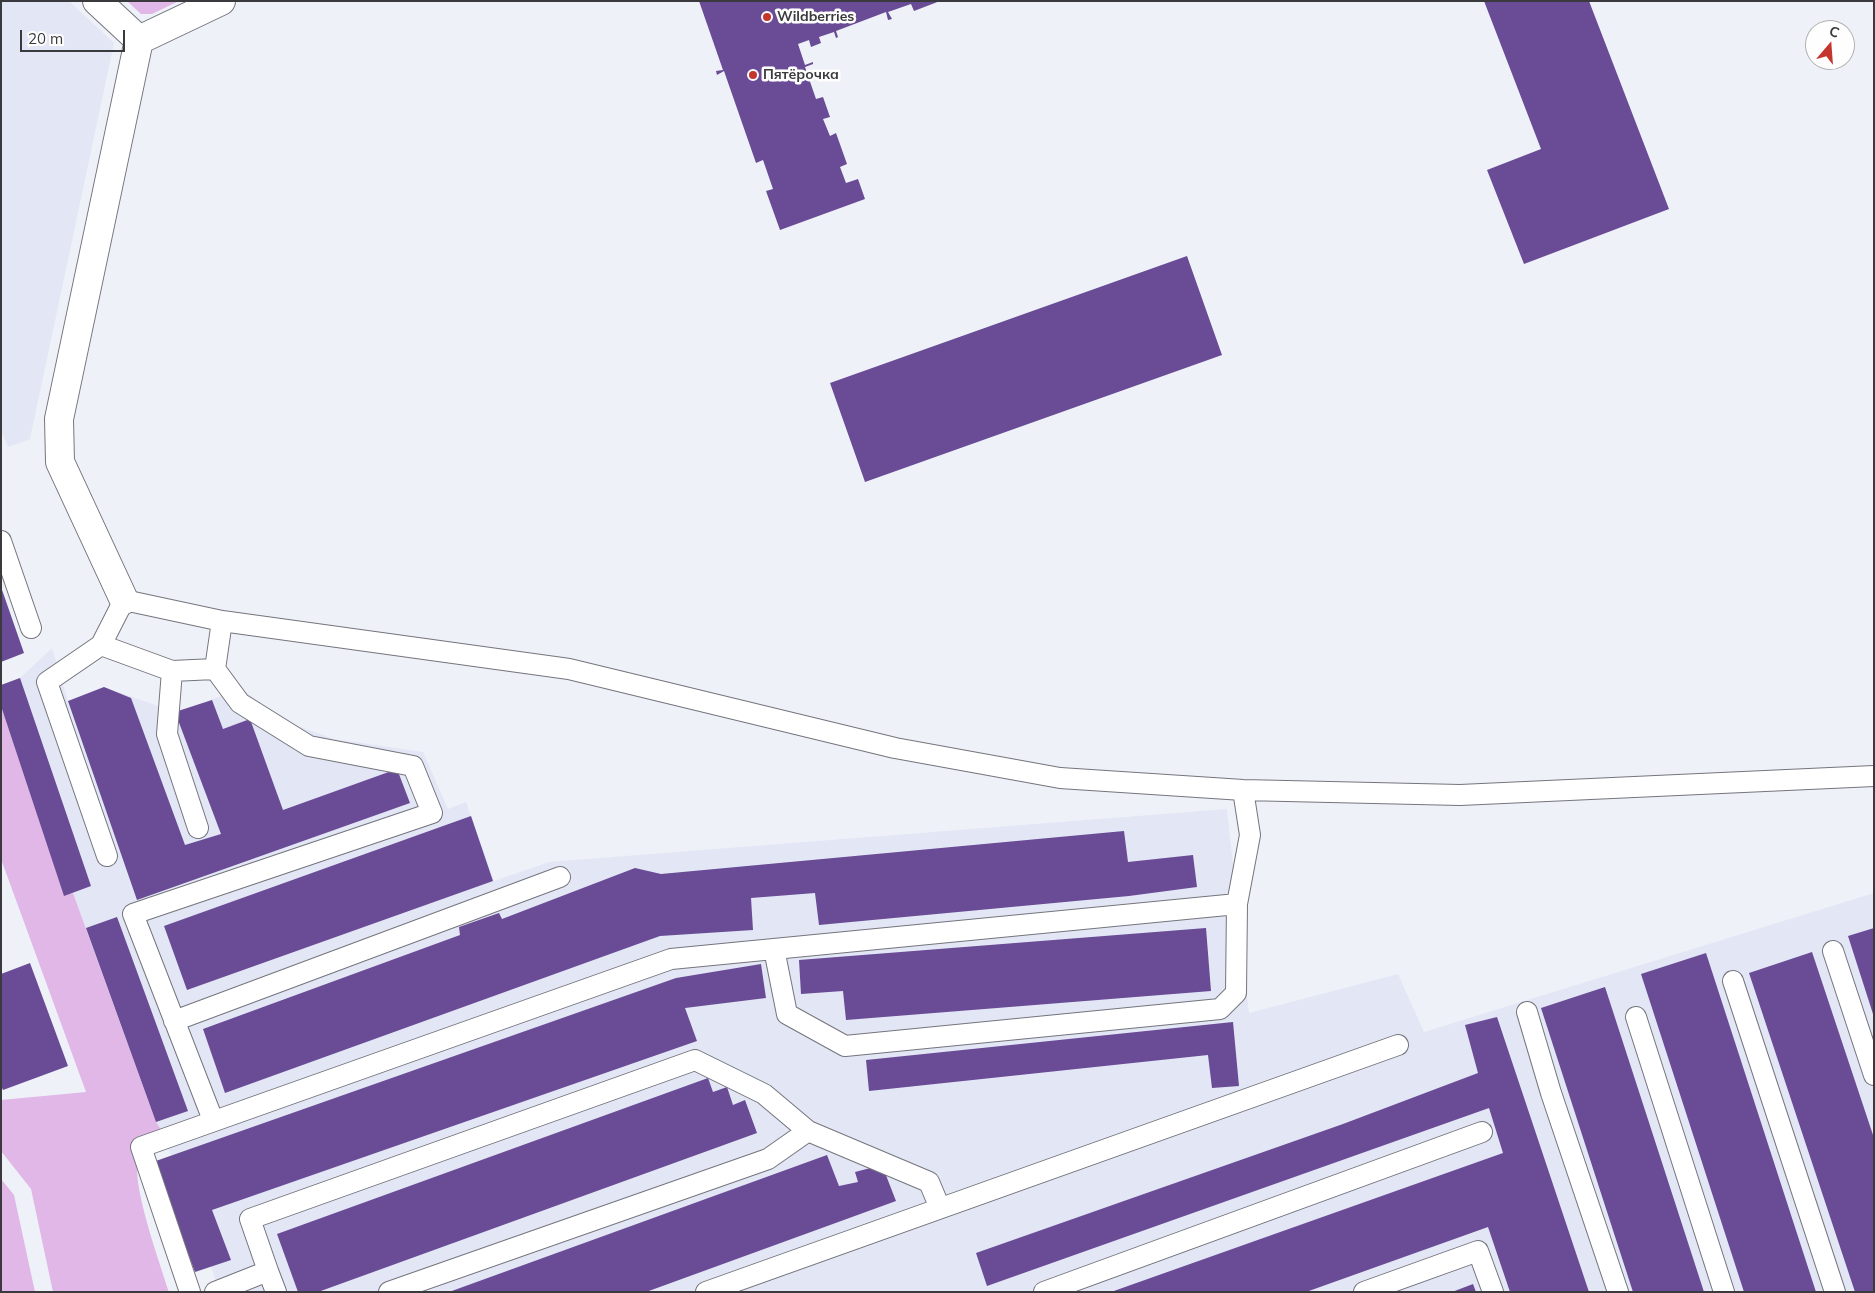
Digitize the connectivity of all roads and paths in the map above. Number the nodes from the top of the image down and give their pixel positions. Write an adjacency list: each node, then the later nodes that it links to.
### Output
1 (97, 1): 3 (street)
2 (221, 1): 3 (street)
3 (139, 40): 5 (street)
4 (1, 541): 7 (lane)
5 (124, 600): 6 (lane); 8 (lane)
6 (222, 621): 9 (lane); 12 (lane)
7 (31, 628)
8 (101, 645): 10 (lane); 14 (lane)
9 (215, 669): 10 (lane); 22 (lane)
10 (172, 671): 13 (lane)
11 (1874, 776): 12 (lane)
12 (1242, 790): 16 (lane)
13 (198, 828)
14 (107, 856)
15 (560, 877): 22 (lane)
16 (1237, 904): 17 (lane); 17 (lane)
17 (774, 949): 25 (lane)
18 (1832, 951): 24 (lane)
19 (1733, 980): 41 (lane)
20 (1527, 1012): 39 (lane)
21 (1636, 1017): 40 (lane)
22 (174, 1021): 25 (lane)
23 (1398, 1045): 28 (lane)
24 (1874, 1075)
25 (213, 1120): 31 (lane)
26 (808, 1131): 28 (lane); 29 (lane); 34 (lane)
27 (1482, 1132): 36 (lane)
28 (940, 1208): 30 (lane)
29 (268, 1271): 32 (lane); 33 (lane)
30 (749, 1285): 35 (lane)
31 (190, 1292)
32 (215, 1292)
33 (276, 1292)
34 (389, 1292)
35 (706, 1292)
36 (1044, 1292)
37 (1364, 1292): 38 (lane)
38 (1493, 1292)
39 (1618, 1292)
40 (1724, 1292)
41 (1835, 1292)

